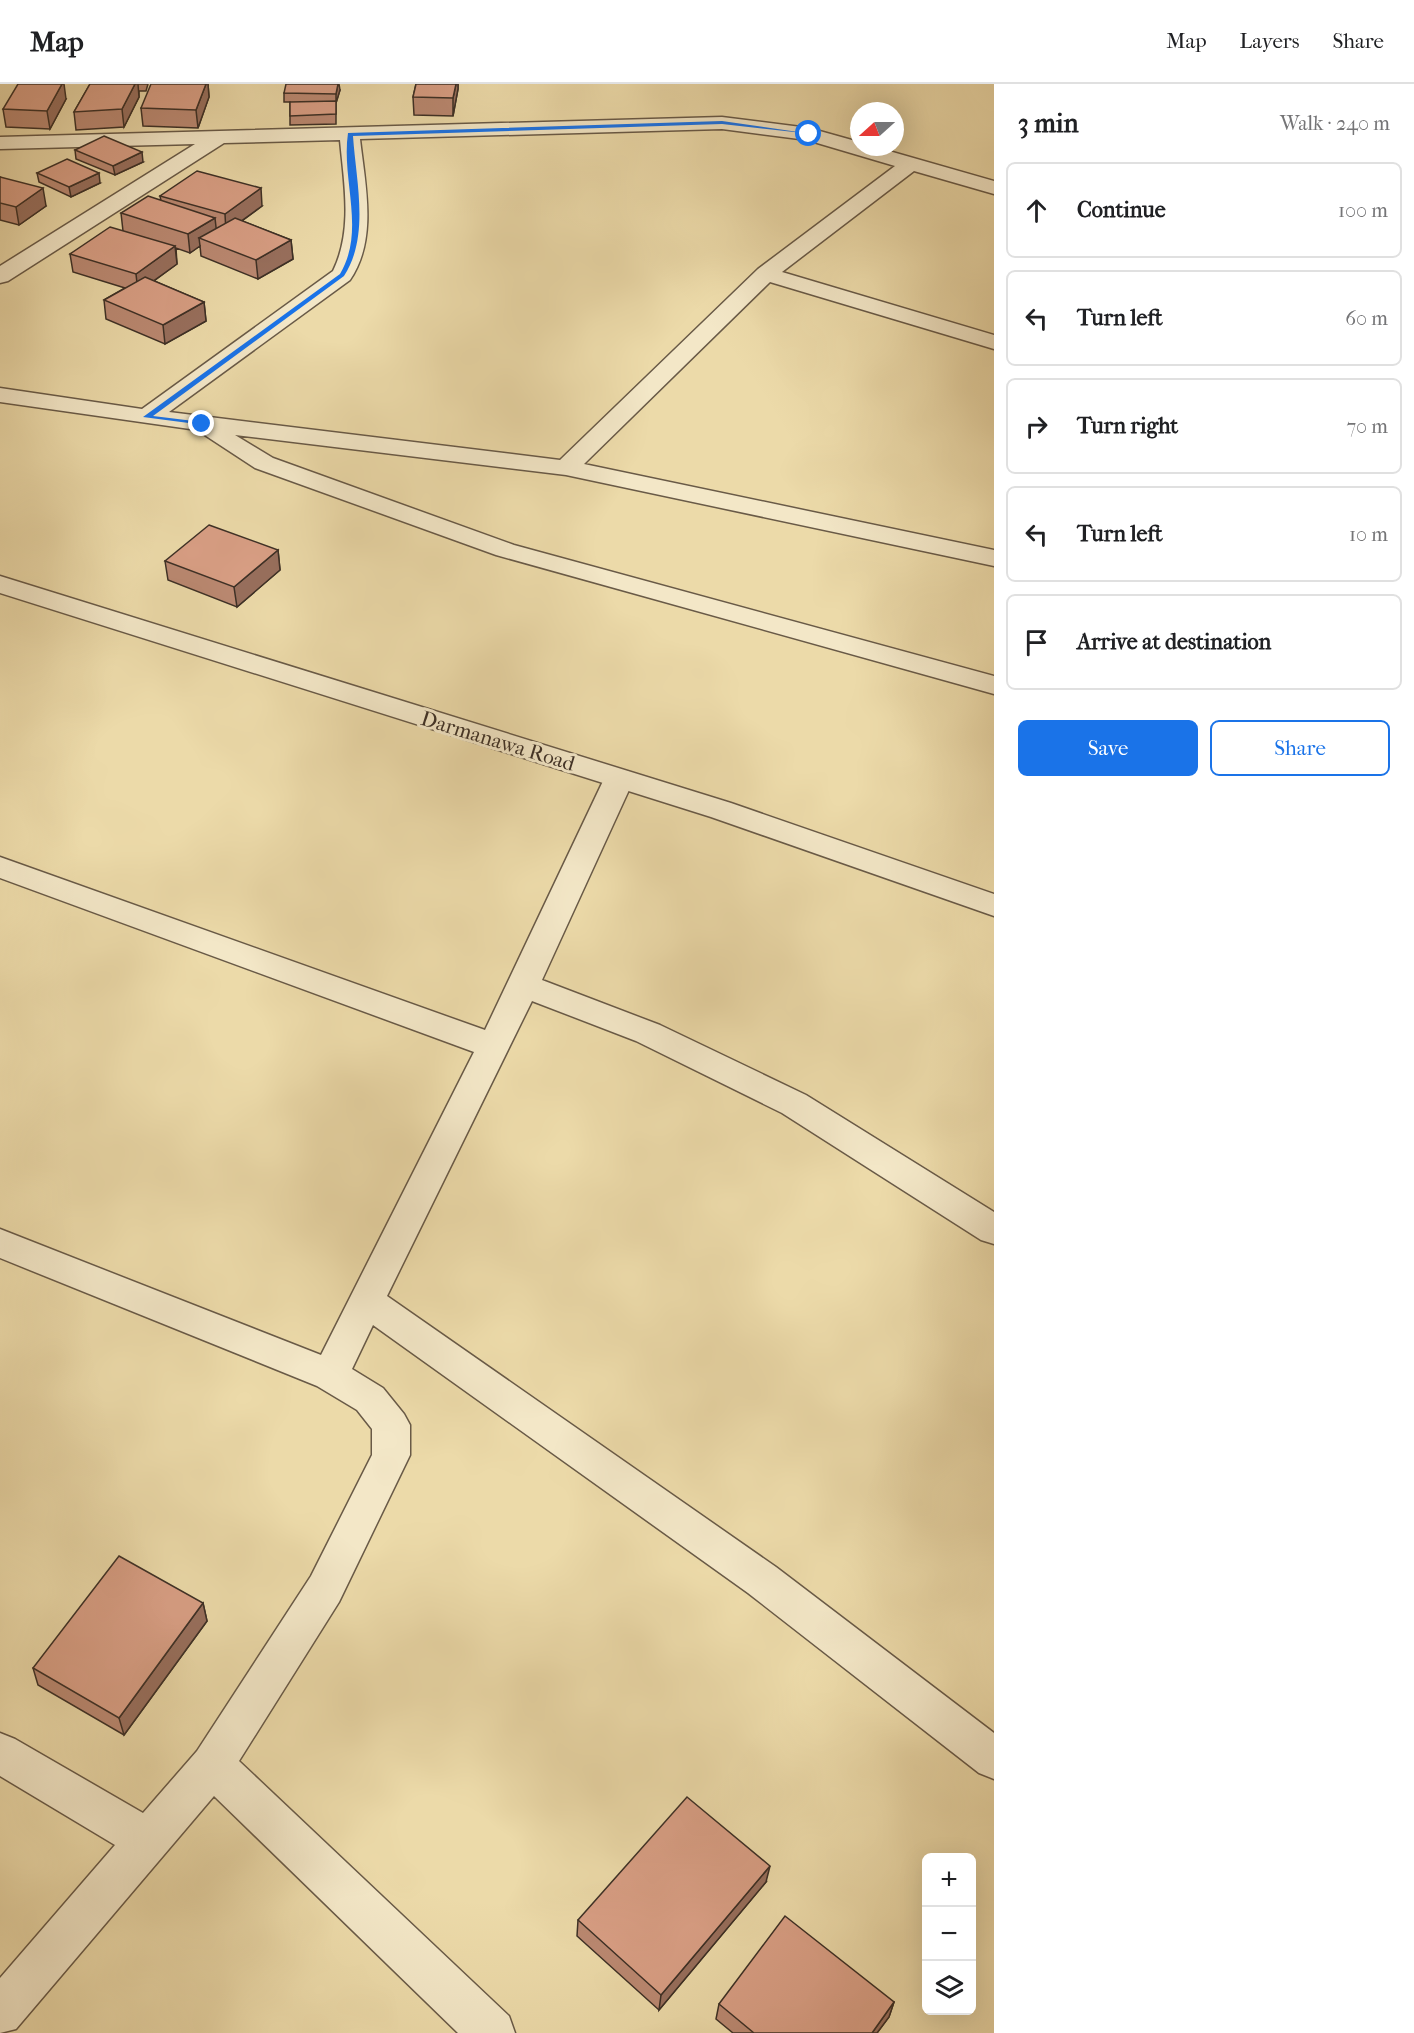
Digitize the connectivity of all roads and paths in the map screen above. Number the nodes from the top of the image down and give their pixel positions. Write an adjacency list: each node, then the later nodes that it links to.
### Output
1 (350, 134): 2 (street); 4 (street); 10 (street)
2 (219, 137): 3 (street); 7 (street)
3 (0, 143)
4 (910, 164): 5 (street); 6 (street)
5 (994, 188)
6 (766, 274): 8 (street); 12 (street)
7 (0, 276)
8 (994, 342)
9 (0, 395): 10 (street)
10 (147, 417): 11 (street)
11 (202, 424): 12 (street); 15 (street)
12 (566, 468): 13 (street)
13 (994, 558)
14 (0, 584): 16 (street, Darmanawa Road)
15 (994, 685)
16 (619, 779): 18 (street, Darmanawa Road); 19 (street)
17 (0, 867): 20 (street)
18 (994, 905)
19 (524, 985): 20 (street); 21 (street)
20 (494, 1046): 23 (street)
21 (994, 1230)
22 (0, 1243): 24 (street)
23 (368, 1302): 24 (street); 26 (street)
24 (330, 1375): 27 (street)
25 (0, 1753): 28 (street)
26 (994, 1759)
27 (212, 1765): 28 (street); 30 (street)
28 (148, 1840): 29 (street)
29 (0, 2013)
30 (492, 2033)

